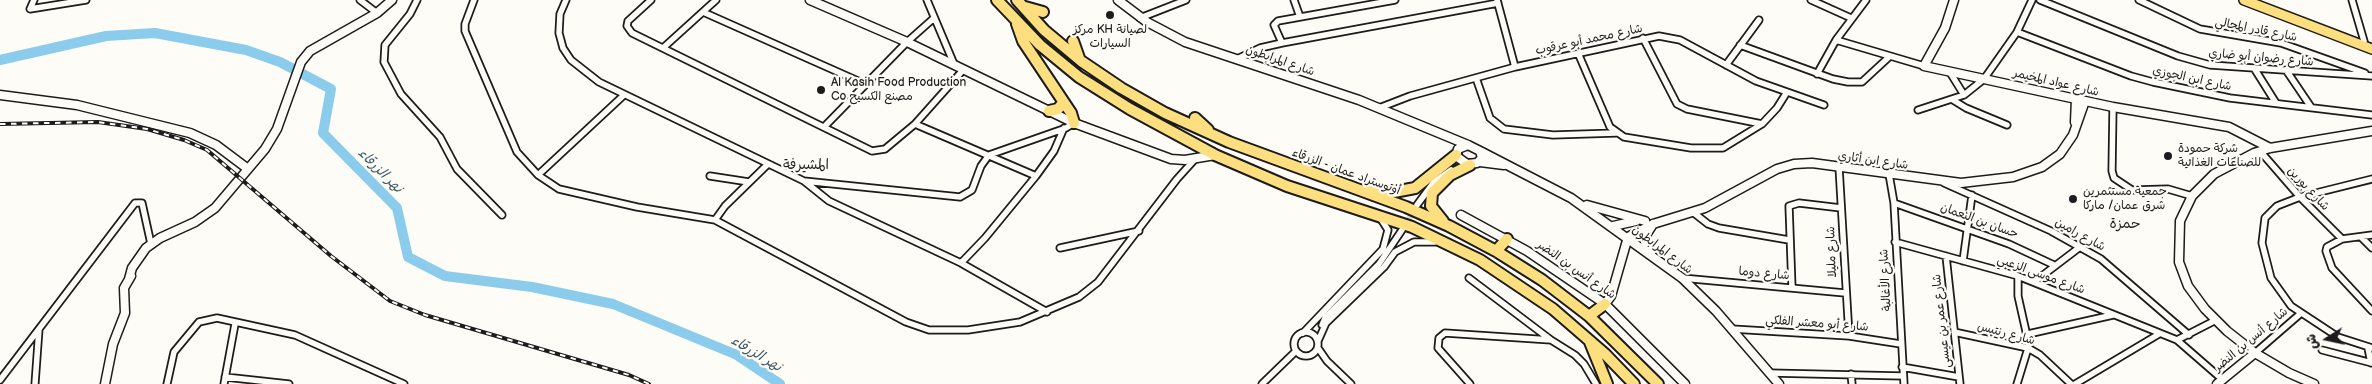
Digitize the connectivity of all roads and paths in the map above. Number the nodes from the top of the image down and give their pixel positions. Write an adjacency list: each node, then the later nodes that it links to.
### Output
1 (34, 0): 2 (street)
2 (86, 0)
3 (360, 0): 28 (street)
4 (392, 0): 28 (street)
5 (417, 0): 126 (street)
6 (474, 0): 109 (street)
7 (566, 0): 66 (street)
8 (651, 0): 45 (street)
9 (716, 0): 29 (street)
10 (810, 0): 41 (street)
11 (927, 0): 32 (street)
12 (997, 0): 35 (highway)
13 (1118, 0): 33 (street, شارع المرابطون)
14 (1186, 0): 33 (street)
15 (1294, 0): 31 (street)
16 (1395, 0): 31 (street)
17 (1811, 0): 34 (street)
18 (1866, 0): 34 (street)
19 (1954, 0): 53 (street)
20 (2032, 0): 37 (street)
21 (2040, 0): 55 (street, شارع رضوان أبو ضاري)
22 (2139, 0): 60 (street, شارع قادر المجالي)
23 (2244, 0): 46 (main road)
24 (2257, 0): 43 (main road)
25 (2352, 0): 43 (street)
26 (1018, 2): 30 (highway); 50 (highway, أوتوستراد عمان - الزرقاء)
27 (1498, 2): 42 (street); 54 (street)
28 (377, 12): 106 (street)
29 (703, 12): 45 (street); 63 (street)
30 (1042, 12)
31 (1300, 17): 42 (street)
32 (934, 18): 41 (street); 51 (street)
33 (1140, 18): 49 (street, شارع المرابطون)
34 (1852, 18): 39 (street)
35 (1016, 20): 71 (highway); 93 (highway)
36 (1759, 20): 44 (street)
37 (2017, 32): 62 (street); 72 (street, شارع ابن الجوزي)
38 (1643, 38): 47 (street, شارع محمد أبو عرقوب); 52 (street, شارع محمد أبو عرقوب); 83 (street)
39 (1836, 40): 48 (street, شارع عواد المخيمر); 58 (street)
40 (1073, 41): 50 (highway)
41 (907, 42): 51 (street); 63 (street)
42 (1282, 43): 49 (street)
43 (2368, 43)
44 (1740, 45): 52 (street); 58 (street)
45 (663, 48): 85 (street)
46 (2372, 49)
47 (1578, 53): 54 (street, شارع محمد أبو عرقوب); 89 (street)
48 (1889, 57): 53 (street, شارع عواد المخيمر); 58 (street)
49 (1237, 59): 76 (street, شارع المرابطون)
50 (1082, 61): 91 (highway, أوتوستراد عمان - الزرقاء)
51 (954, 64): 56 (street)
52 (1726, 65): 64 (street, شارع محمد أبو عرقوب)
53 (1924, 66): 59 (street, شارع عواد المخيمر)
54 (1515, 67): 61 (street, شارع محمد أبو عرقوب)
55 (2254, 68): 57 (street, شارع رضوان أبو ضاري); 72 (street)
56 (964, 69): 78 (street); 82 (street)
57 (2286, 70): 60 (street, شارع رضوان أبو ضاري); 75 (street)
58 (1817, 74)
59 (1951, 74): 62 (street, شارع عواد المخيمر); 67 (street)
60 (2372, 76)
61 (1476, 78): 76 (street, شارع محمد أبو عرقوب); 89 (street)
62 (1984, 79): 67 (street); 68 (street, شارع عواد المخيمر)
63 (865, 84): 85 (street)
64 (1787, 92): 73 (street, شارع محمد أبو عرقوب); 83 (street)
65 (0, 95): 106 (street)
66 (624, 95): 103 (street); 109 (street)
67 (1964, 95): 69 (street)
68 (2076, 99): 70 (street, شارع عواد المخيمر); 87 (street, شارع ابن أثاري)
69 (1953, 100): 77 (street); 84 (street)
70 (2085, 101): 74 (street, شارع عواد المخيمر); 87 (street, شارع ابن أثاري)
71 (1063, 103): 78 (highway); 81 (highway)
72 (2276, 103): 75 (street, شارع ابن الجوزي)
73 (1824, 105)
74 (2113, 107): 92 (street, شارع عواد المخيمر); 118 (street)
75 (2311, 107): 79 (street, شارع ابن الجوزي)
76 (1379, 108): 90 (street, شارع المرابطون)
77 (1918, 110)
78 (1049, 111): 81 (street)
79 (2372, 115)
80 (1195, 118): 91 (highway)
81 (1074, 123): 86 (street); 101 (street)
82 (915, 124): 85 (street); 99 (street)
83 (1762, 124): 89 (street)
84 (2007, 125)
85 (825, 126)
86 (1064, 128): 99 (street); 111 (street)
87 (2074, 129): 115 (street, شارع ابن أثاري)
88 (2372, 131): 95 (street)
89 (1616, 133)
90 (1441, 134): 94 (street, شارع المرابطون); 98 (street, شارع المرابطون)
91 (1215, 136): 116 (highway, أوتوستراد عمان - الزرقاء)
92 (2248, 136): 95 (street, شارع عواد المخيمر); 97 (street)
93 (1195, 144): 100 (highway); 101 (street)
94 (1468, 145): 96 (street, شارع المرابطون); 98 (street)
95 (2270, 148): 97 (street)
96 (1480, 152): 102 (street); 104 (street, شارع المرابطون)
97 (2257, 152): 118 (street); 119 (street, شارع بورين)
98 (1456, 154): 102 (street, شارع المرابطون); 107 (street); 116 (highway)
99 (989, 155): 111 (street); 114 (street)
100 (1215, 155): 101 (street); 124 (highway)
101 (1196, 158): 135 (street)
102 (1472, 163): 104 (street, شارع المرابطون); 107 (street); 130 (highway)
103 (768, 165): 113 (street); 114 (street)
104 (1506, 166): 120 (street, شارع المرابطون)
105 (1838, 167): 108 (street, شارع ابن أثاري); 123 (street, شارع مليلا); 125 (street, شارع ابن أثاري)
106 (248, 169): 132 (street)
107 (1446, 172): 122 (street)
108 (1889, 174): 115 (street, شارع ابن أثاري); 121 (street, شارع الأغالبة)
109 (538, 175): 128 (street)
110 (710, 176): 113 (street)
111 (1036, 176): 152 (street)
112 (2372, 179): 119 (street)
113 (749, 182): 128 (street)
114 (804, 182): 152 (street)
115 (1944, 182): 117 (street, شارع رامين)
116 (1356, 190): 130 (highway, أوتوستراد عمان - الزرقاء)
117 (1972, 195): 133 (street); 145 (street, شارع رامين)
118 (2192, 196): 168 (street)
119 (2300, 197): 140 (street, شارع بورين); 165 (street)
120 (1571, 198): 129 (street); 131 (street, شارع المرابطون)
121 (1894, 203): 133 (street, حسان بن النعمان); 142 (street, شارع الأغالبة)
122 (1417, 205)
123 (1841, 208): 141 (street); 160 (street, شارع مليلا)
124 (1366, 211): 144 (highway); 170 (street)
125 (1694, 213): 129 (street, شارع ابن أثاري); 141 (street)
126 (502, 215)
127 (1461, 215): 139 (street, شارع أنس بن النضر)
128 (715, 220): 164 (street)
129 (1653, 222): 131 (street, شارع ابن أثاري); 137 (street, شارع ابن أثاري); 149 (street)
130 (1450, 226): 148 (highway, أوتوستراد عمان - الزرقاء)
131 (1612, 226): 137 (street, شارع المرابطون)
132 (183, 228): 143 (street); 155 (street)
133 (1968, 229): 151 (street); 153 (street, حسان بن النعمان)
134 (1402, 230): 161 (street)
135 (1139, 231): 146 (street); 164 (street)
136 (2372, 235): 138 (street)
137 (1628, 237): 149 (street, شارع المرابطون); 162 (street)
138 (2361, 237): 140 (street); 147 (street)
139 (1507, 239): 148 (highway); 162 (street, شارع أنس بن النضر)
140 (2342, 239): 163 (street)
141 (1789, 240): 159 (street)
142 (1895, 242): 150 (street, شارع موسى الزعبي); 183 (street, شارع الأغالبة)
143 (151, 244): 155 (street); 171 (street)
144 (1453, 246): 172 (street); 182 (highway)
145 (2080, 247): 153 (street); 178 (street, شارع رامين)
146 (1060, 248)
147 (2372, 248)
148 (1496, 251): 167 (highway, أوتوستراد عمان - الزرقاء)
149 (1652, 256): 157 (street, شارع المرابطون)
150 (1946, 256): 151 (street, شارع موسى الزعبي); 174 (street, شارع عمر بن عيسى)
151 (1963, 261): 154 (street, شارع موسى الزعبي)
152 (961, 263): 164 (street)
153 (2054, 265): 158 (street)
154 (2018, 276): 158 (street, شارع موسى الزعبي); 176 (street)
155 (129, 278): 202 (street)
156 (1469, 278): 180 (street)
157 (1682, 278): 159 (street, شارع دوما); 173 (street, شارع المرابطون)
158 (2034, 282): 166 (street, شارع موسى الزعبي)
159 (1792, 288): 160 (street, شارع دوما)
160 (1845, 293): 179 (street, شارع مليلا)
161 (1345, 298): 170 (street); 172 (street)
162 (1605, 304): 167 (highway); 213 (street, شارع أنس بن النضر)
163 (2372, 311)
164 (1047, 312)
165 (2300, 314): 186 (street); 189 (street, شارع أنس بن النضر)
166 (2113, 315): 176 (street); 177 (street, شارع موسى الزعبي)
167 (1589, 316): 212 (highway, أوتوستراد عمان - الزرقاء)
168 (2216, 320): 178 (street); 189 (street)
169 (235, 324): 198 (street); 203 (street); 205 (street)
170 (1310, 324): 175 (street)
171 (39, 328): 197 (street); 201 (street)
172 (1322, 329): 184 (street)
173 (1732, 330): 179 (street, شارع أبو معشر الفلكي); 194 (street, شارع المرابطون)
174 (1954, 332): 185 (street, شارع رنتيس); 199 (street, شارع عمر بن عيسى)
175 (1303, 333): 184 (street); 188 (street)
176 (2028, 334): 185 (street)
177 (2159, 334): 181 (street, شارع موسى الزعبي); 218 (street)
178 (2189, 335): 181 (street)
179 (1849, 336): 183 (street, شارع أبو معشر الفلكي)
180 (1551, 340): 208 (street); 209 (street)
181 (2177, 340): 200 (street, شارع موسى الزعبي)
182 (1590, 341): 210 (highway); 211 (highway)
183 (1900, 344): 193 (street, شارع الأغالبة)
184 (1318, 345): 190 (street); 191 (street)
185 (2028, 348): 217 (street); 218 (street, شارع رنتيس)
186 (2370, 348): 192 (street)
187 (2322, 350): 192 (street)
188 (1296, 351): 190 (street); 206 (street)
189 (2255, 353): 200 (street, شارع أنس بن النضر); 219 (street)
190 (1308, 354): 191 (street)
191 (1327, 361): 207 (street)
192 (2372, 363)
193 (1902, 367): 196 (street, شارع الأغالبة); 199 (street)
194 (1770, 373): 195 (street); 214 (street, شارع المرابطون)
195 (1851, 374): 196 (street); 215 (street)
196 (1903, 376): 216 (street, شارع الأغالبة)
197 (0, 380)
198 (225, 381): 204 (street)
199 (1959, 381)
200 (2220, 382)
201 (36, 384)
202 (105, 384)
203 (167, 384)
204 (289, 384)
205 (404, 384)
206 (1262, 384)
207 (1351, 384)
208 (1470, 384)
209 (1596, 384)
210 (1607, 384)
211 (1634, 384)
212 (1658, 384)
213 (1686, 384)
214 (1779, 384)
215 (1852, 384)
216 (1904, 384)
217 (2017, 384)
218 (2073, 384)
219 (2314, 384)

